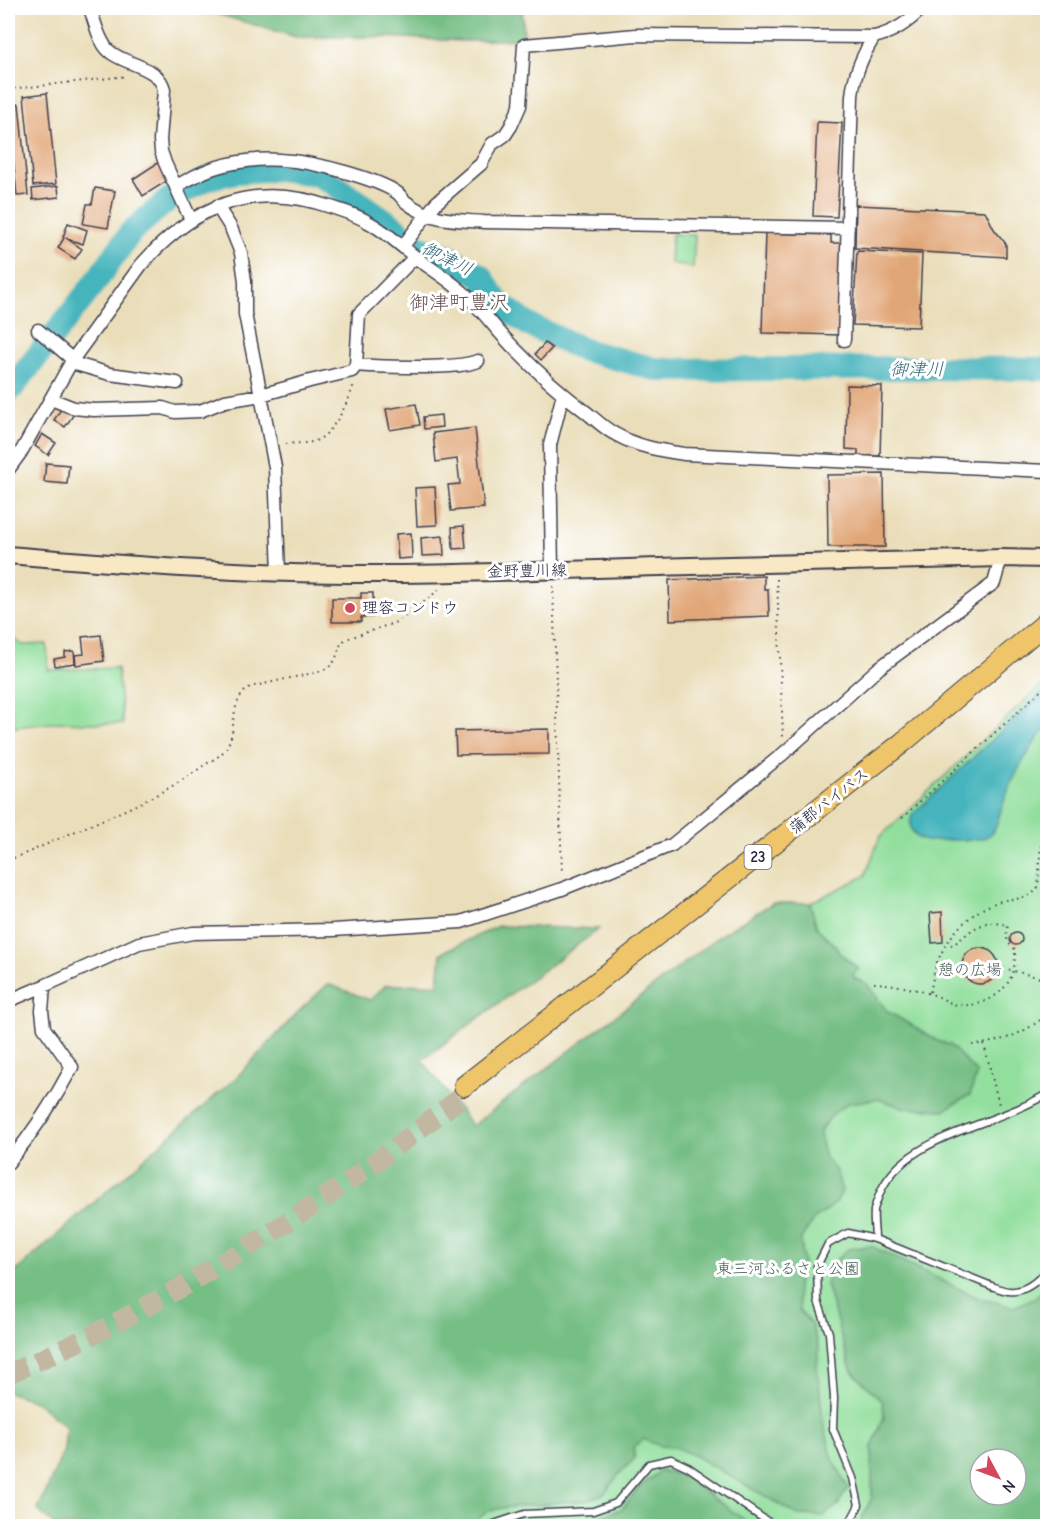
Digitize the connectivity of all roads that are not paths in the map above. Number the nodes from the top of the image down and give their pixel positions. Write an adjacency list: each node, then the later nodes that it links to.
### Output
1 (90, 8): 4 (street)
2 (922, 8): 3 (street)
3 (874, 37): 7 (street); 8 (street)
4 (176, 186): 6 (street); 7 (street)
5 (218, 206): 6 (street); 9 (street); 18 (street)
6 (189, 216): 13 (street)
7 (426, 216): 8 (street); 9 (street)
8 (848, 228): 12 (street)
9 (405, 243): 10 (street)
10 (415, 257): 15 (street); 17 (street)
11 (38, 330): 13 (street)
12 (844, 340)
13 (73, 359): 16 (street); 19 (street)
14 (478, 361): 15 (street)
15 (356, 365): 18 (street)
16 (177, 383)
17 (563, 394): 21 (street); 25 (street)
18 (261, 396): 19 (street); 26 (street)
19 (51, 399): 20 (street)
20 (8, 470)
21 (1047, 471)
22 (8, 555): 26 (main road, 金野豊川線)
23 (1001, 558): 24 (main road, 金野豊川線); 25 (main road, 金野豊川線); 29 (street)
24 (1047, 559)
25 (552, 571): 26 (main road, 金野豊川線)
26 (279, 573)
27 (1047, 621): 28 (highway, 蒲郡バイパス / 23)
28 (1047, 631)
29 (44, 987): 30 (street); 32 (street)
30 (8, 1001)
31 (1047, 1093): 33 (lane)
32 (8, 1163)
33 (875, 1239): 34 (lane); 37 (lane)
34 (1047, 1269)
35 (488, 1527): 36 (lane)
36 (774, 1527)
37 (848, 1527)

